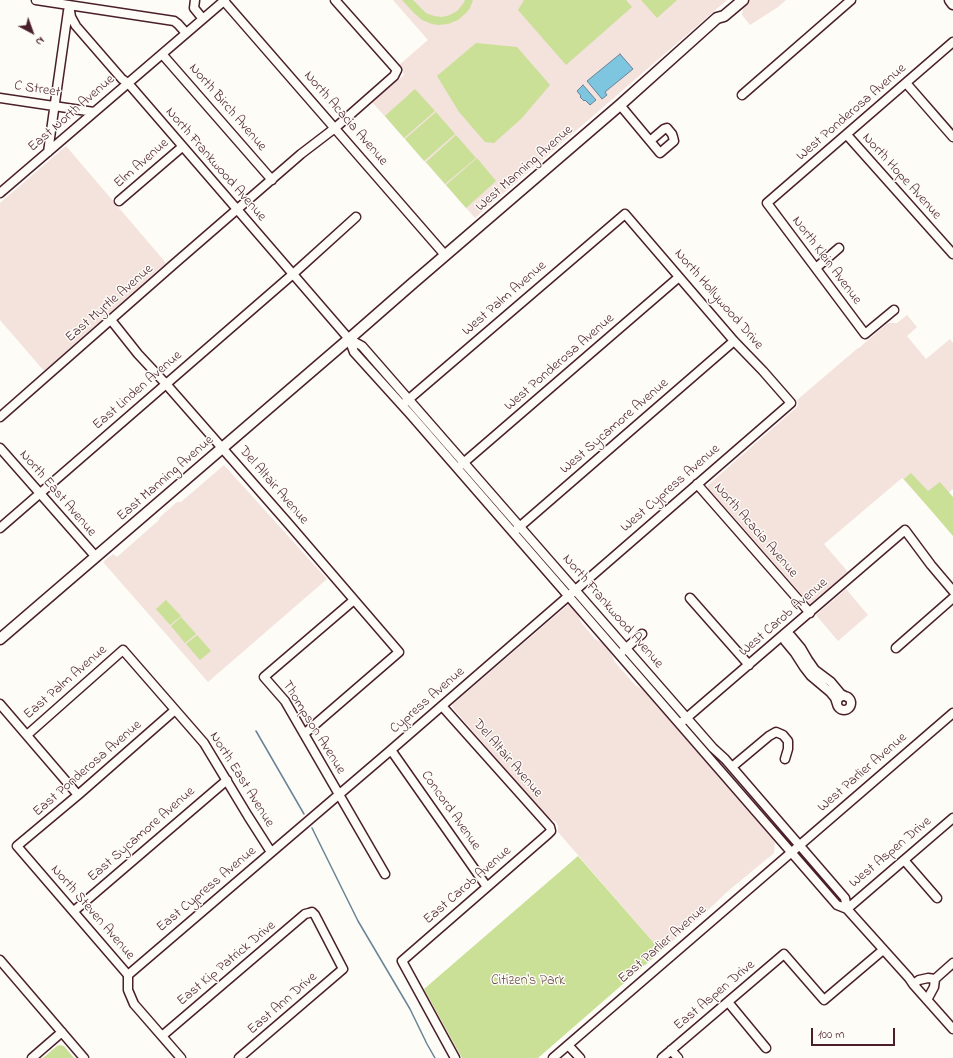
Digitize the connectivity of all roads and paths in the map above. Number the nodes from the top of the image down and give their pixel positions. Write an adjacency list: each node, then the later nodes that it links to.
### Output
1 (36, 0): 9 (street)
2 (195, 0): 12 (street)
3 (224, 0): 12 (street, East North Avenue); 23 (street, North Acacia Avenue)
4 (335, 0): 23 (street, East Myrtle Avenue)
5 (732, 0): 11 (main road, West Manning Avenue)
6 (743, 0): 11 (main road, West Manning Avenue)
7 (851, 0): 18 (street)
8 (950, 0): 10 (main road)
9 (70, 3): 13 (street); 16 (street, North Frankwood Avenue); 21 (street)
10 (953, 4)
11 (717, 18): 20 (main road, West Manning Avenue)
12 (203, 19): 13 (street, East North Avenue)
13 (186, 33): 15 (street, East North Avenue)
14 (953, 42): 17 (street, West Ponderosa Avenue)
15 (162, 54): 16 (street, East North Avenue); 29 (street, North Birch Avenue)
16 (128, 83): 22 (street, East North Avenue); 27 (street, North Frankwood Avenue)
17 (906, 83): 24 (street, West Ponderosa Avenue); 25 (street)
18 (742, 95)
19 (0, 98): 21 (street, C Street)
20 (620, 105): 26 (street); 38 (main road, West Manning Avenue)
21 (54, 106): 22 (street, C Street); 28 (street)
22 (94, 112): 28 (street, East North Avenue)
23 (335, 128): 29 (street, East Myrtle Avenue); 38 (street, North Acacia Avenue)
24 (846, 134): 32 (street, West Ponderosa Avenue); 37 (street, North Hope Avenue)
25 (953, 138)
26 (650, 141)
27 (182, 147): 31 (street, Elm Avenue); 33 (street, North Frankwood Avenue)
28 (48, 152): 30 (street, East North Avenue)
29 (272, 180): 33 (street, East Myrtle Avenue)
30 (0, 193)
31 (120, 201)
32 (767, 203): 39 (street, North Klein Avenue)
33 (237, 210): 40 (street, North Frankwood Avenue); 43 (street, East Myrtle Avenue)
34 (625, 214): 41 (street, North Hollywood Drive); 47 (street, West Palm Avenue)
35 (356, 217): 40 (street, East Linden Avenue)
36 (839, 248): 39 (street)
37 (953, 254)
38 (445, 255): 44 (main road, West Manning Avenue)
39 (816, 268): 42 (street, North Klein Avenue)
40 (293, 274): 44 (street, North Frankwood Avenue); 46 (street, East Linden Avenue)
41 (680, 276): 45 (street, North Hollywood Drive); 53 (street, West Ponderosa Avenue)
42 (894, 310)
43 (111, 320): 46 (street, Del Altair Avenue); 50 (street, East Myrtle Avenue)
44 (349, 339): 47 (street, North Frankwood Avenue); 49 (street, North Frankwood Avenue); 52 (main road, East Manning Avenue)
45 (734, 341): 48 (street, North Hollywood Drive); 56 (street, West Sycamore Avenue)
46 (166, 384): 52 (street, Del Altair Avenue); 55 (street, East Linden Avenue)
47 (409, 399): 49 (street, West Palm Avenue); 53 (street, North Frankwood Avenue)
48 (792, 403): 54 (street, West Cypress Avenue)
49 (402, 405): 53 (street, North Frankwood Avenue)
50 (0, 417)
51 (0, 448): 55 (street, North East Avenue)
52 (222, 448): 59 (main road, East Manning Avenue); 65 (street, Del Altair Avenue)
53 (461, 466): 56 (street, North Frankwood Avenue); 58 (street, North Frankwood Avenue)
54 (698, 484): 60 (street, West Cypress Avenue); 66 (street, North Acacia Avenue)
55 (40, 493): 57 (street, East Linden Avenue); 59 (street, North East Avenue)
56 (520, 526): 58 (street, West Sycamore Avenue); 60 (street, North Frankwood Avenue)
57 (0, 528)
58 (513, 532): 62 (street, North Frankwood Avenue)
59 (96, 557): 69 (main road, East Manning Avenue)
60 (575, 590): 62 (street, West Cypress Avenue); 70 (street, North Frankwood Avenue)
61 (953, 591): 66 (street, West Carob Avenue)
62 (569, 596): 73 (street, North Frankwood Avenue); 78 (street, Cypress Avenue)
63 (690, 598): 74 (street)
64 (953, 598): 71 (street)
65 (354, 600): 83 (street, Thompson Avenue); 83 (street, Del Altair Avenue)
66 (810, 613): 68 (street, West Carob Avenue)
67 (642, 634): 70 (street)
68 (785, 637): 74 (street, West Carob Avenue); 75 (street); 77 (street)
69 (0, 639)
70 (626, 648): 73 (street); 81 (street, North Frankwood Avenue)
71 (896, 648)
72 (123, 650): 79 (street, North East Avenue); 84 (street, East Palm Avenue)
73 (619, 654): 82 (street, North Frankwood Avenue)
74 (749, 665): 81 (street, West Carob Avenue)
75 (847, 697): 77 (street); 77 (street)
76 (0, 704): 84 (street)
77 (837, 704)
78 (442, 706): 85 (street, Cypress Avenue); 93 (street, Del Altair Avenue)
79 (175, 710): 88 (street, North East Avenue); 90 (street, East Ponderosa Avenue)
80 (953, 713): 94 (street, West Parlier Avenue)
81 (687, 718): 82 (street, West Carob Avenue); 87 (street, North Frankwood Avenue)
82 (679, 724): 97 (street, North Frankwood Avenue)
83 (304, 734): 89 (street, Thompson Avenue)
84 (27, 735): 90 (street)
85 (391, 750): 89 (street, Cypress Avenue); 100 (street, Concord Avenue)
86 (785, 759): 87 (street)
87 (732, 768): 94 (street, North Frankwood Avenue)
88 (226, 780): 96 (street, North East Avenue); 103 (street, East Sycamore Avenue)
89 (339, 794): 92 (street, Cypress Avenue); 99 (street, Thompson Avenue)
90 (78, 795): 95 (street, East Ponderosa Avenue)
91 (953, 818): 98 (street, West Aspen Drive)
92 (304, 824): 96 (street, East Cypress Avenue)
93 (551, 831): 100 (street, East Carob Avenue)
94 (798, 845): 97 (street, West Parlier Avenue); 102 (street, North Frankwood Avenue)
95 (17, 846): 103 (street, North Steven Avenue)
96 (271, 852): 108 (street, East Cypress Avenue)
97 (791, 852): 102 (street, North Frankwood Avenue); 116 (street, East Parlier Avenue)
98 (904, 860): 101 (street); 102 (street, West Aspen Drive)
99 (385, 874)
100 (487, 887): 123 (street, East Carob Avenue)
101 (937, 898)
102 (847, 909): 104 (street, North Frankwood Avenue)
103 (74, 911): 108 (street, North Steven Avenue)
104 (883, 950): 110 (street, North Frankwood Avenue); 112 (street, East Aspen Drive)
105 (0, 960): 114 (street)
106 (953, 963): 109 (street)
107 (343, 969): 115 (street, East Kip Patrick Drive); 122 (street, East Ann Drive)
108 (128, 975): 115 (street, North Steven Avenue)
109 (935, 979): 110 (street); 111 (street)
110 (913, 984): 111 (street, North Frankwood Avenue)
111 (927, 1000): 113 (street, North Frankwood Avenue)
112 (728, 1002): 117 (street); 118 (street, East Aspen Drive)
113 (953, 1030)
114 (62, 1032): 119 (street); 120 (street)
115 (162, 1036): 121 (street, North Steven Avenue)
116 (568, 1045): 124 (street, East Parlier Avenue); 125 (street)
117 (766, 1048)
118 (671, 1050): 126 (street, East Aspen Drive); 127 (street)
119 (32, 1058)
120 (84, 1058)
121 (181, 1058)
122 (239, 1058)
123 (455, 1058)
124 (553, 1058)
125 (580, 1058)
126 (662, 1058)
127 (678, 1058)

